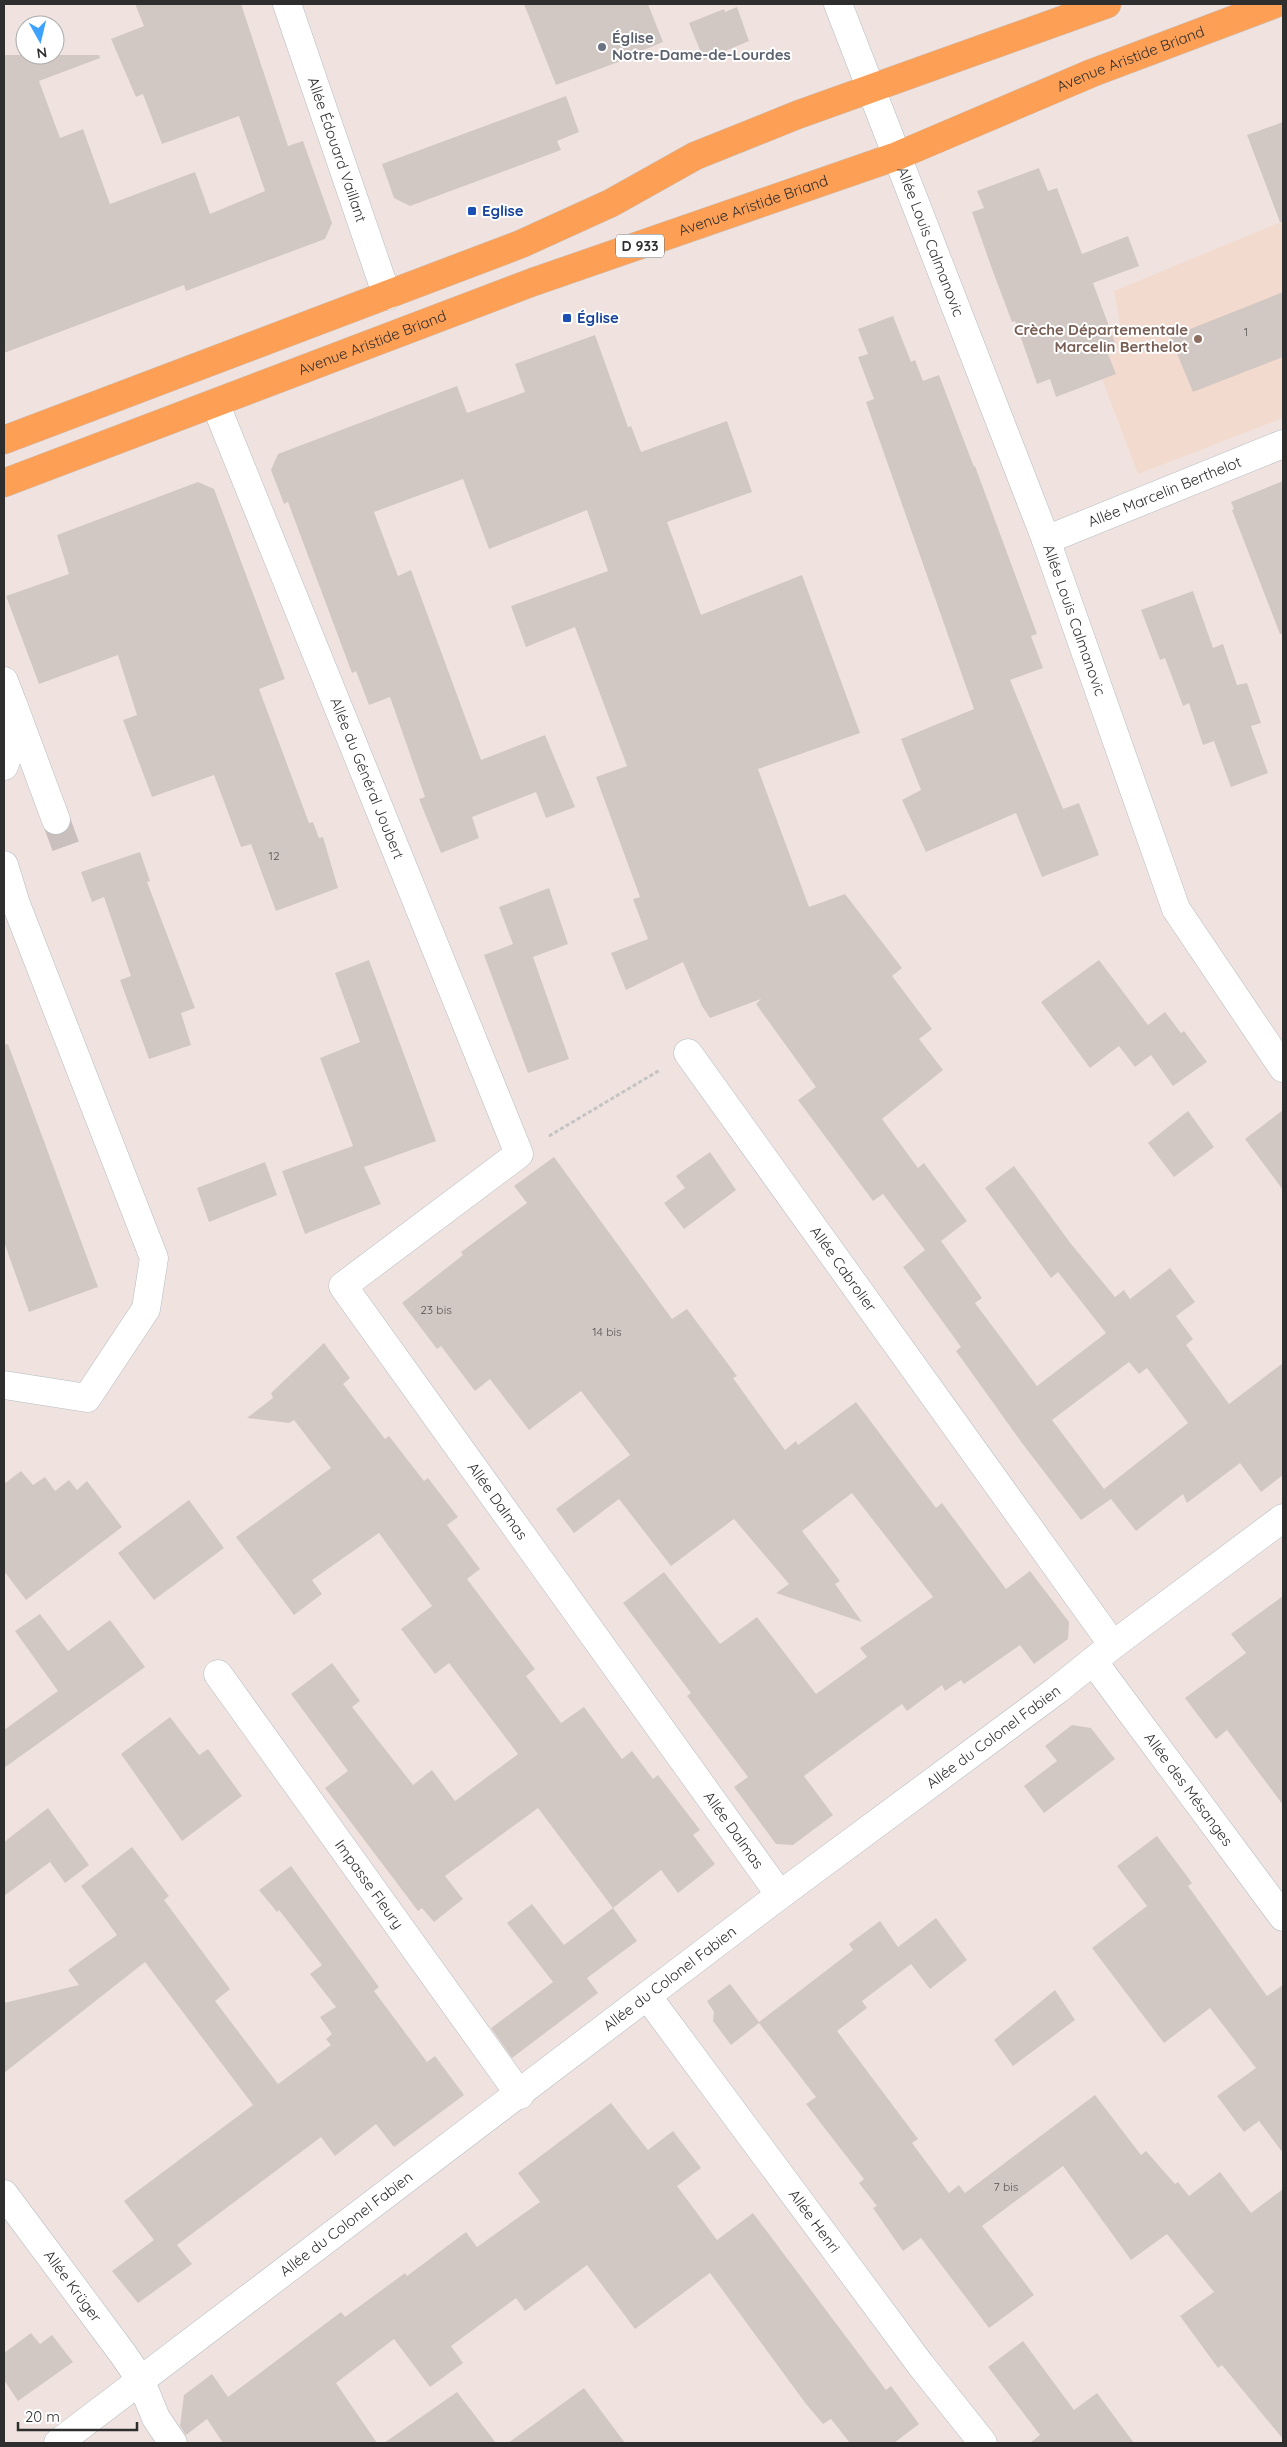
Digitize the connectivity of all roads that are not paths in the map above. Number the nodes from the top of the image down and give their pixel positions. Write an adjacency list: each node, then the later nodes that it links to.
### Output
1 (287, 4): 7 (street, Allée Édouard Vaillant)
2 (838, 4): 5 (street, Allée Louis Calmanovic)
3 (1107, 4): 5 (main road)
4 (1275, 4): 6 (main road, Avenue Aristide Briand / D 933)
5 (872, 88): 6 (street, Allée Louis Calmanovic); 7 (main road)
6 (897, 156): 8 (main road, Avenue Aristide Briand / D 933); 12 (street, Allée Louis Calmanovic)
7 (387, 296): 9 (main road)
8 (216, 403): 11 (main road, Avenue Aristide Briand / D 933); 20 (street, Allée du Général Joubert)
9 (4, 440)
10 (1283, 444): 12 (street, Allée Marcelin Berthelot)
11 (4, 483)
12 (1046, 540): 19 (street, Allée Louis Calmanovic)
13 (4, 681): 14 (street)
14 (14, 707): 15 (street); 16 (street)
15 (4, 766)
16 (56, 820)
17 (4, 865): 21 (street)
18 (688, 1053): 23 (street, Allée Cabrolier)
19 (1283, 1068)
20 (519, 1154): 25 (street, Allée Dalmas)
21 (4, 1385)
22 (1283, 1518): 23 (street, Allée du Colonel Fabien)
23 (1103, 1653): 25 (street, Allée du Colonel Fabien); 26 (street, Allée des Mésanges)
24 (218, 1674): 28 (street, Impasse Fleury)
25 (780, 1895): 27 (street, Allée du Colonel Fabien)
26 (1283, 1917)
27 (648, 1997): 28 (street, Allée du Colonel Fabien); 33 (street, Allée Henri)
28 (520, 2095): 30 (street, Allée du Colonel Fabien)
29 (4, 2194): 30 (street, Allée Krüger)
30 (140, 2379): 31 (street, Allée du Colonel Fabien); 32 (street, Allée Krüger)
31 (58, 2443)
32 (174, 2443)
33 (982, 2443)

